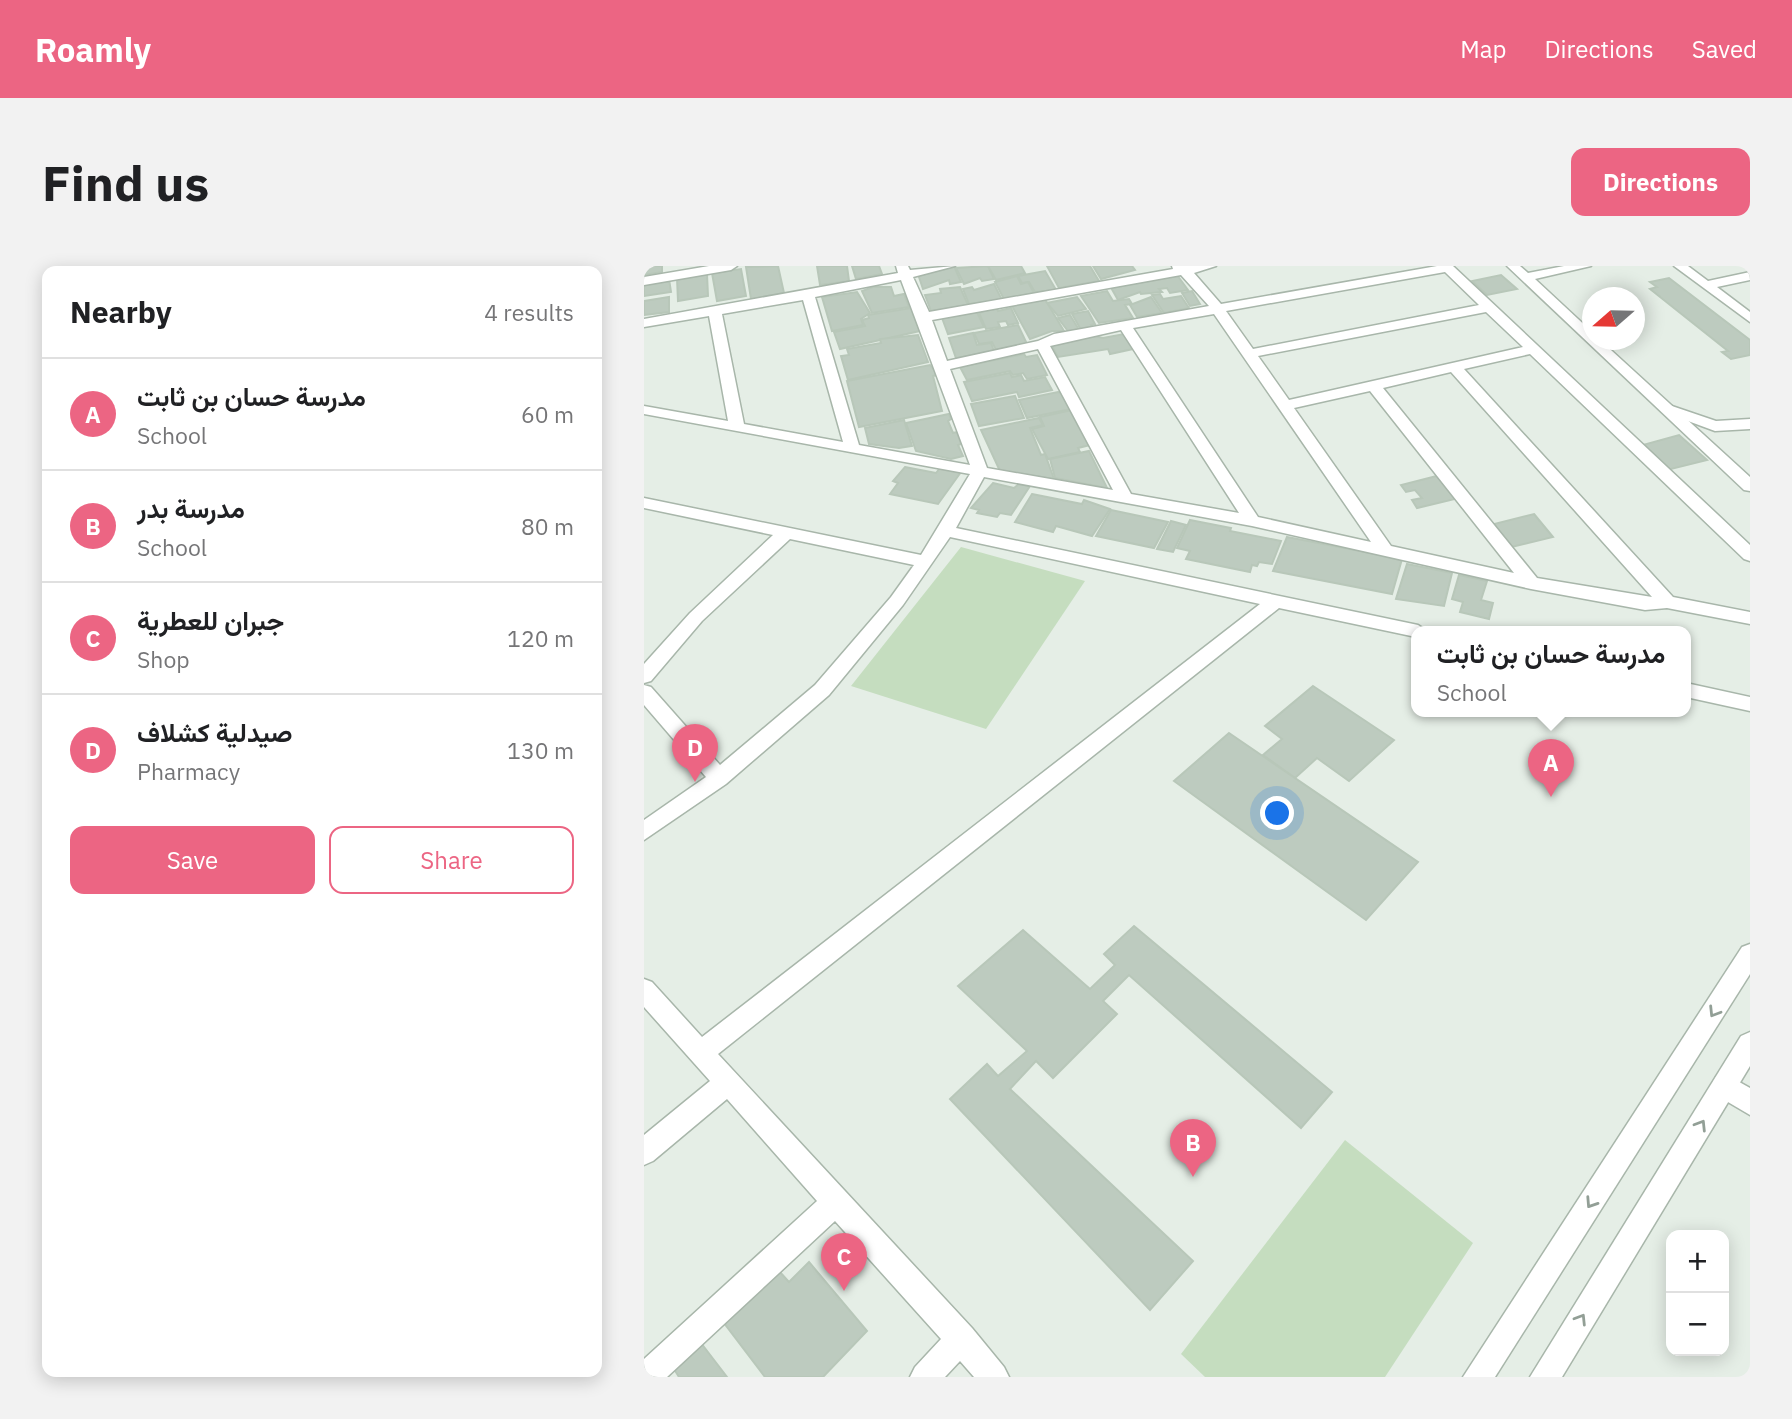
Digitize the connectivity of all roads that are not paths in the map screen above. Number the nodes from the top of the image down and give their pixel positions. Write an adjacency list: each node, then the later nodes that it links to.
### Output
1 (731, 266): 12 (street)
2 (949, 266): 8 (street)
3 (1210, 266): 9 (street)
4 (1513, 266): 11 (street)
5 (1585, 266): 11 (street)
6 (1681, 266): 13 (street)
7 (1447, 267): 15 (street); 16 (street)
8 (904, 270): 14 (street); 18 (street)
9 (1188, 270): 16 (street); 18 (street)
10 (1750, 276): 13 (street)
11 (1525, 277): 29 (street)
12 (644, 281)
13 (1707, 285): 19 (street)
14 (808, 295): 17 (street); 33 (street)
15 (1490, 307): 23 (street); 24 (street)
16 (1217, 308): 21 (street); 24 (street)
17 (715, 311): 20 (street); 32 (street)
18 (924, 317): 25 (street)
19 (1750, 318)
20 (644, 323)
21 (1126, 327): 22 (street); 38 (street)
22 (1042, 344): 25 (street); 36 (street)
23 (1534, 349): 26 (street); 42 (street)
24 (1249, 354): 28 (street)
25 (942, 366): 34 (street)
26 (1453, 366): 27 (street); 46 (street)
27 (1375, 387): 28 (street); 44 (street)
28 (1284, 405): 41 (street)
29 (1667, 408): 31 (street); 35 (street)
30 (644, 410): 32 (street)
31 (1750, 424)
32 (737, 427): 33 (street)
33 (852, 446): 34 (street)
34 (980, 470): 36 (street); 40 (street)
35 (1750, 486)
36 (1125, 498): 38 (street)
37 (644, 503): 39 (street)
38 (1252, 521): 41 (street)
39 (788, 531): 43 (street); 49 (street)
40 (946, 531): 43 (street); 45 (street)
41 (1385, 550): 44 (street)
42 (1750, 555)
43 (924, 561): 53 (street)
44 (1531, 583): 46 (street)
45 (1277, 600): 48 (street); 58 (street)
46 (1667, 602): 47 (street)
47 (1750, 618)
48 (1411, 629)
49 (644, 676)
50 (1691, 691): 52 (street)
51 (644, 692): 53 (street)
52 (1750, 704)
53 (719, 778): 54 (street)
54 (644, 831)
55 (1750, 954): 68 (street, one-way to 68)
56 (644, 990): 58 (street)
57 (1750, 1044): 60 (street)
58 (700, 1054): 59 (street)
59 (726, 1084): 62 (street); 63 (street)
60 (1725, 1086): 61 (street); 69 (street, one-way to 60)
61 (1750, 1103)
62 (644, 1152)
63 (834, 1204): 64 (street); 65 (street)
64 (962, 1338): 66 (street); 67 (street)
65 (646, 1377)
66 (925, 1377)
67 (993, 1377)
68 (1478, 1377)
69 (1545, 1377)

